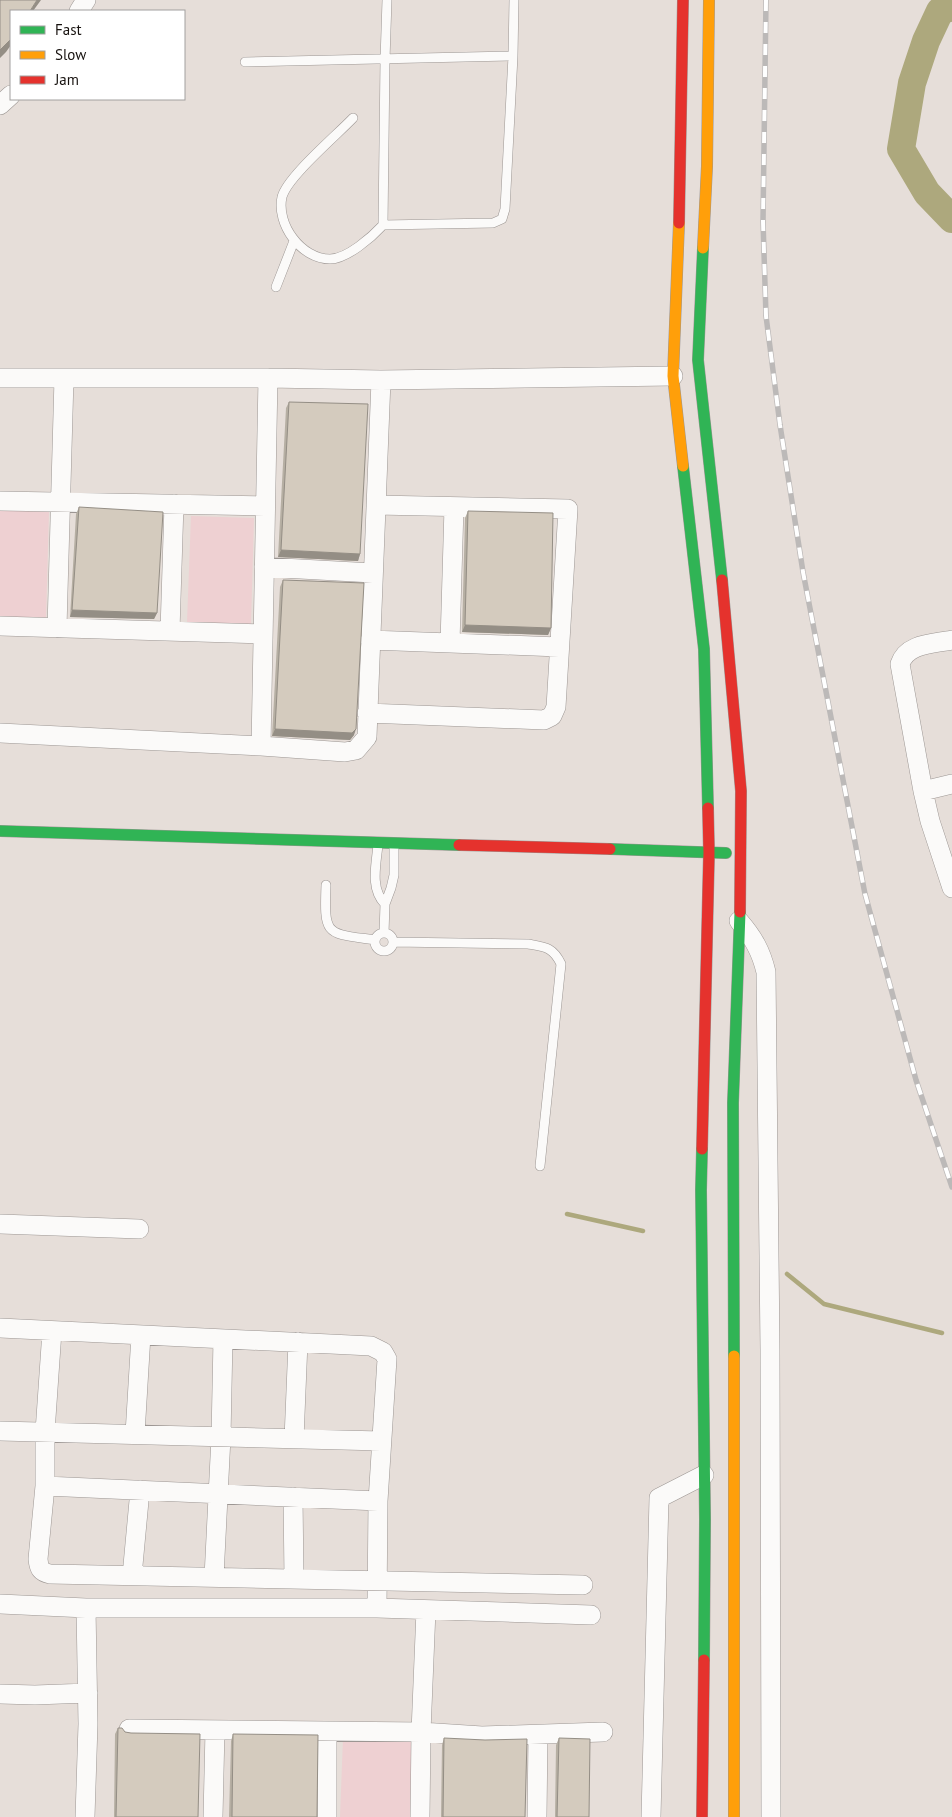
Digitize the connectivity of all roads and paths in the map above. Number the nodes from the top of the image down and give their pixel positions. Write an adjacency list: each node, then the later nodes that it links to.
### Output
1 (387, 0): 6 (lane)
2 (514, 0): 5 (lane)
3 (683, 0): 14 (main road)
4 (709, 0): 44 (main road)
5 (513, 56): 6 (lane); 11 (lane)
6 (385, 60): 7 (lane); 11 (lane)
7 (245, 62)
8 (10, 96): 9 (street)
9 (0, 105)
10 (354, 118): 12 (lane)
11 (384, 225): 12 (lane)
12 (294, 241): 13 (lane)
13 (276, 287)
14 (673, 376): 18 (street); 43 (main road)
15 (0, 378): 16 (street)
16 (64, 378): 17 (street); 20 (street)
17 (268, 378): 18 (street); 23 (street)
18 (381, 380): 22 (street)
19 (0, 501): 20 (street)
20 (60, 502): 21 (street); 28 (street)
21 (174, 504): 23 (street); 29 (street)
22 (376, 505): 24 (street); 26 (street)
23 (265, 506): 25 (street)
24 (454, 507): 33 (street); 34 (street)
25 (264, 567): 26 (street); 30 (street)
26 (373, 573): 31 (street)
27 (0, 626): 28 (street)
28 (57, 628): 29 (street)
29 (170, 631): 30 (street)
30 (263, 634): 37 (street)
31 (370, 640): 33 (street); 35 (street)
32 (952, 640): 39 (street)
33 (450, 643): 34 (street)
34 (559, 647): 35 (street)
35 (367, 713): 37 (street)
36 (0, 733): 37 (street)
37 (261, 746)
38 (952, 784): 39 (street)
39 (923, 791): 45 (street)
40 (0, 831): 41 (main road)
41 (378, 842): 42 (main road); 48 (lane)
42 (394, 842): 43 (main road); 48 (lane)
43 (709, 853): 44 (main road); 67 (main road)
44 (741, 854): 49 (main road)
45 (947, 860): 47 (street)
46 (326, 885): 51 (lane)
47 (952, 888)
48 (384, 904): 50 (lane)
49 (739, 921): 98 (main road); 99 (street)
50 (384, 932): 51 (lane); 52 (lane)
51 (375, 940): 52 (lane)
52 (393, 942): 53 (lane)
53 (540, 1166)
54 (0, 1224): 55 (street)
55 (139, 1229)
56 (0, 1328): 57 (street)
57 (52, 1330): 58 (street); 62 (street)
58 (141, 1335): 59 (street); 63 (street)
59 (223, 1338): 60 (street); 64 (street)
60 (298, 1342): 65 (street); 66 (street)
61 (0, 1431): 62 (street)
62 (45, 1432): 63 (street); 68 (street)
63 (135, 1434): 64 (street)
64 (221, 1437): 65 (street); 70 (street)
65 (294, 1439): 66 (street)
66 (381, 1441): 72 (street)
67 (704, 1475): 96 (street); 97 (main road)
68 (45, 1486): 69 (street); 73 (street)
69 (140, 1490): 70 (street); 73 (street)
70 (219, 1494): 71 (street); 74 (street)
71 (293, 1497): 72 (street); 75 (street)
72 (378, 1501): 76 (street)
73 (132, 1576): 74 (street)
74 (214, 1577): 75 (street)
75 (294, 1578): 76 (street)
76 (378, 1580): 77 (street); 80 (street)
77 (584, 1585)
78 (0, 1604): 79 (street)
79 (86, 1608): 80 (street); 83 (street)
80 (377, 1608): 81 (street)
81 (426, 1610): 82 (street); 88 (street)
82 (590, 1615)
83 (88, 1693): 84 (street); 91 (street)
84 (0, 1694)
85 (129, 1729): 86 (street)
86 (215, 1730): 87 (street); 92 (street)
87 (327, 1732): 88 (street); 93 (street)
88 (421, 1732): 90 (street); 94 (street)
89 (604, 1732): 90 (street)
90 (538, 1735): 95 (street)
91 (85, 1817)
92 (213, 1817)
93 (327, 1817)
94 (420, 1817)
95 (537, 1817)
96 (651, 1817)
97 (702, 1817)
98 (734, 1817)
99 (771, 1817)

